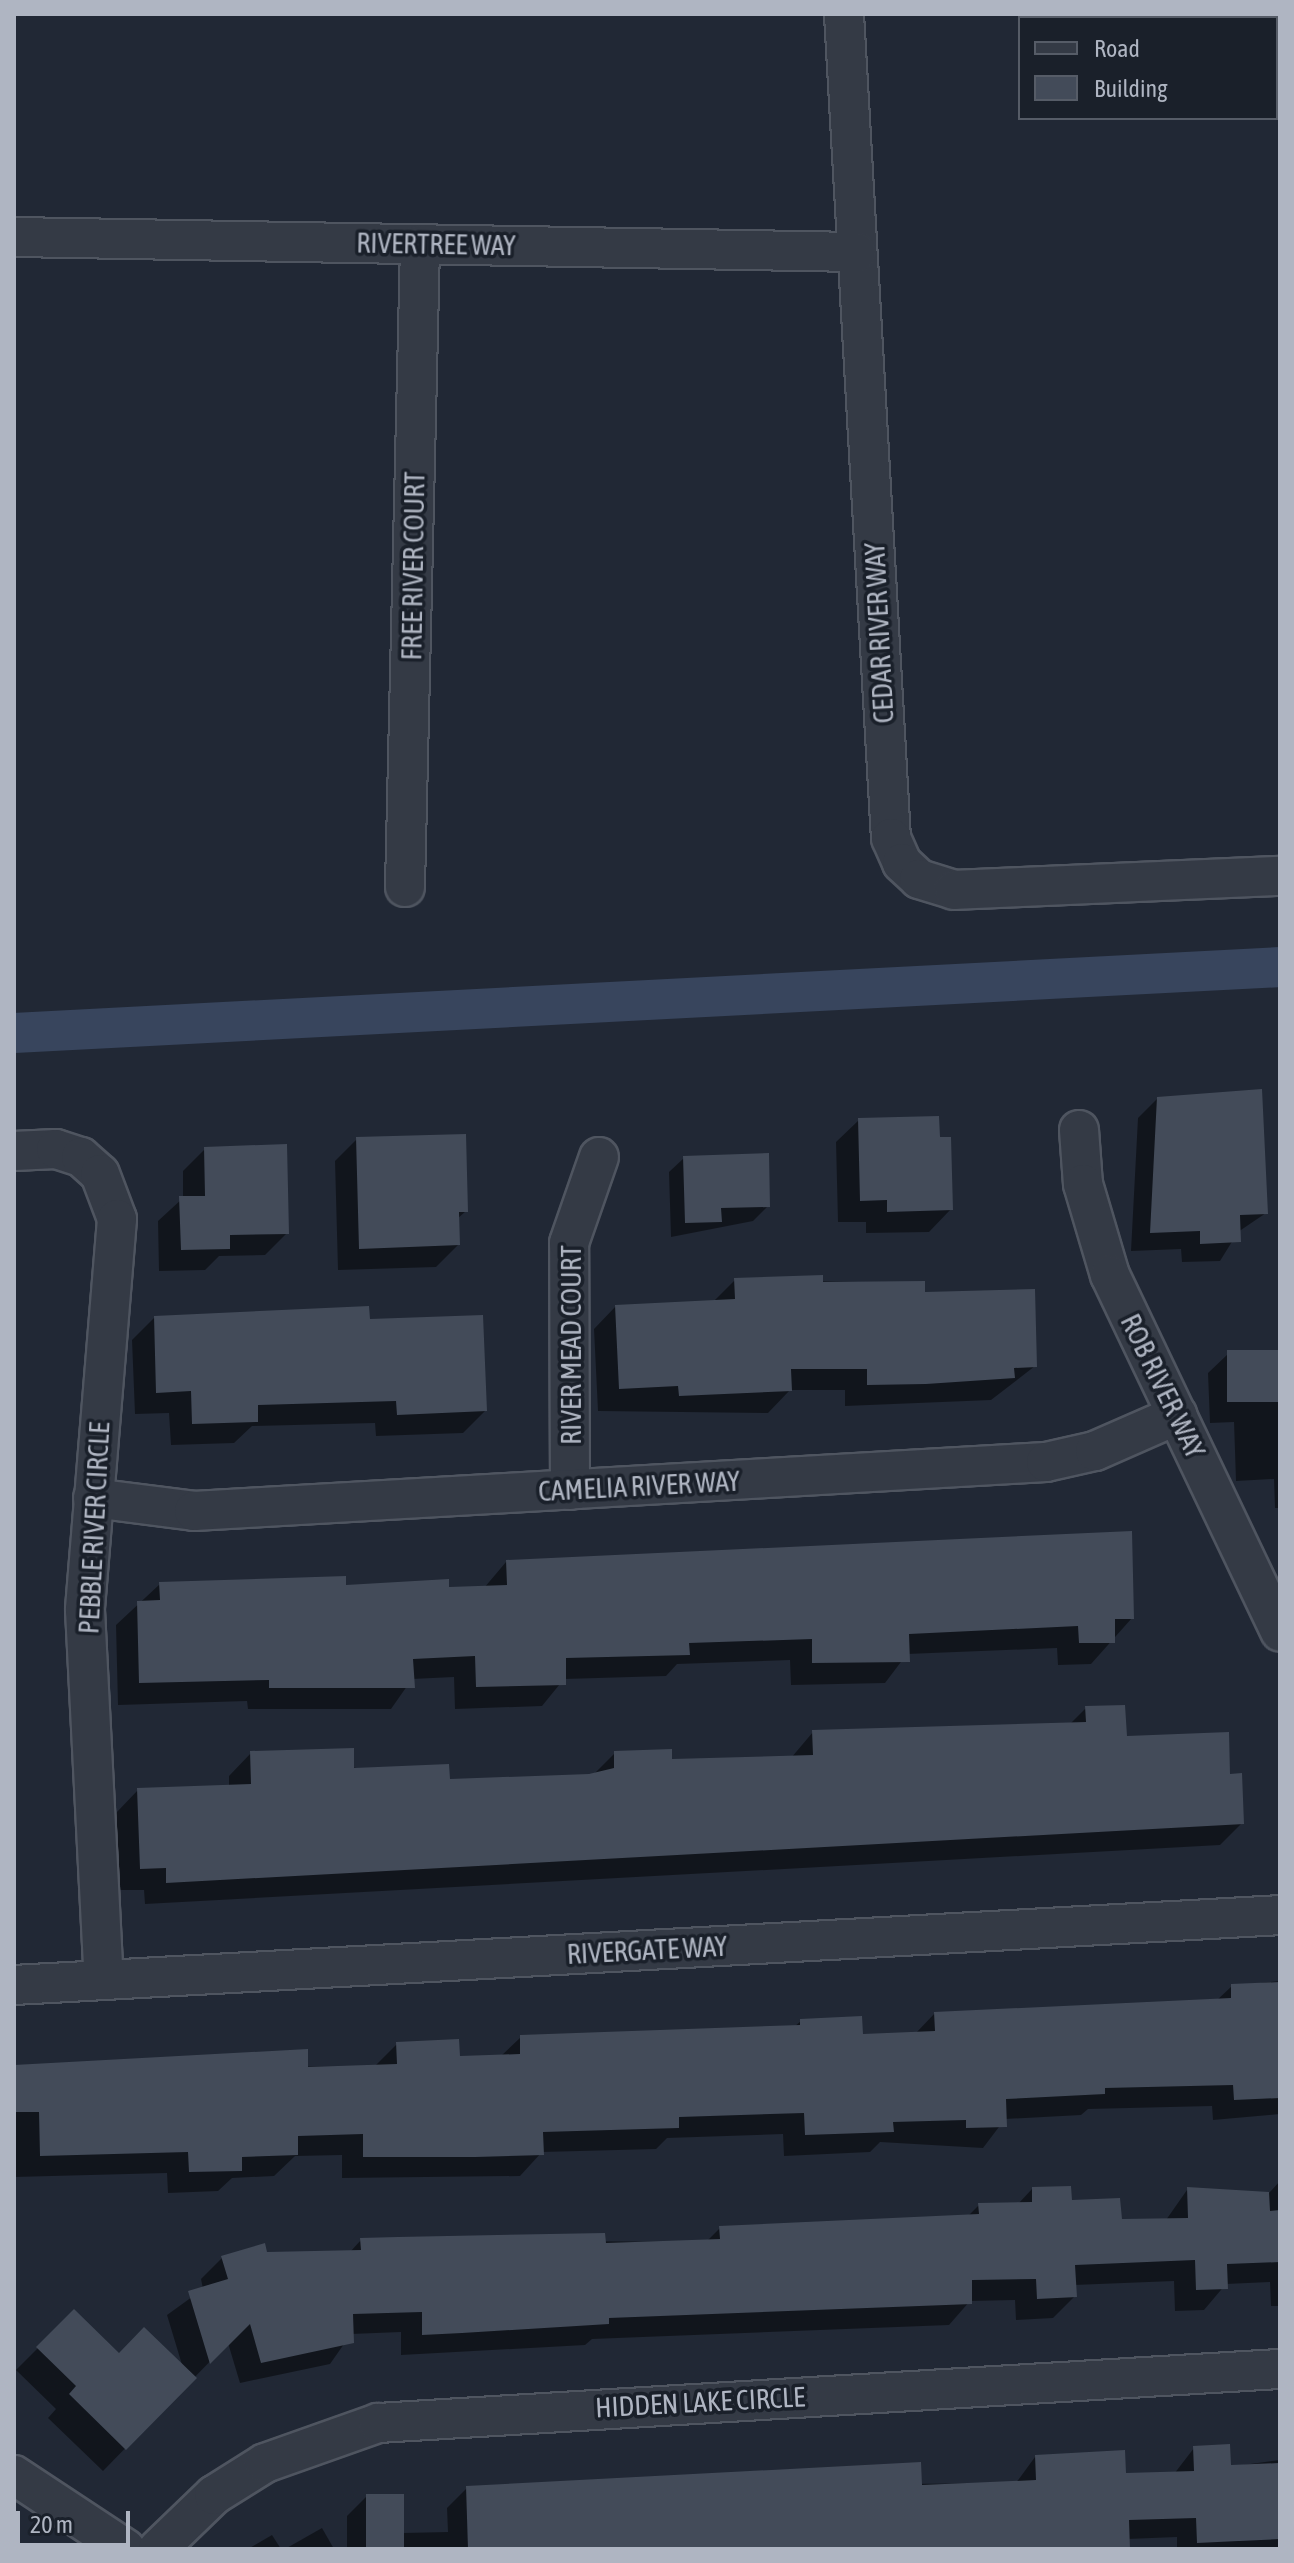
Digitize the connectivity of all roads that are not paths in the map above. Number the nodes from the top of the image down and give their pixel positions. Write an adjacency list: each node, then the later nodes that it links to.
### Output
1 (844, 14): 4 (street, CEDAR RIVER WAY)
2 (14, 237): 3 (street, RIVERTREE WAY)
3 (420, 244): 4 (street, RIVERTREE WAY); 6 (street, FREE RIVER COURT)
4 (857, 252): 5 (street, CEDAR RIVER WAY)
5 (1280, 876)
6 (405, 887)
7 (1079, 1130): 10 (street, ROB RIVER WAY)
8 (14, 1151): 12 (street, PEBBLE RIVER CIRCLE)
9 (599, 1157): 11 (street, RIVER MEAD COURT)
10 (1177, 1415): 11 (street, CAMELIA RIVER WAY); 13 (street, ROB RIVER WAY)
11 (570, 1490): 12 (street, CAMELIA RIVER WAY)
12 (93, 1498): 15 (street, PEBBLE RIVER CIRCLE)
13 (1280, 1631)
14 (1280, 1915): 15 (street, RIVERGATE WAY)
15 (104, 1979): 16 (street, RIVERGATE WAY)
16 (14, 1985)
17 (1280, 2369): 20 (street, HIDDEN LAKE CIRCLE)
18 (14, 2475): 19 (street)
19 (126, 2549)
20 (158, 2549)

